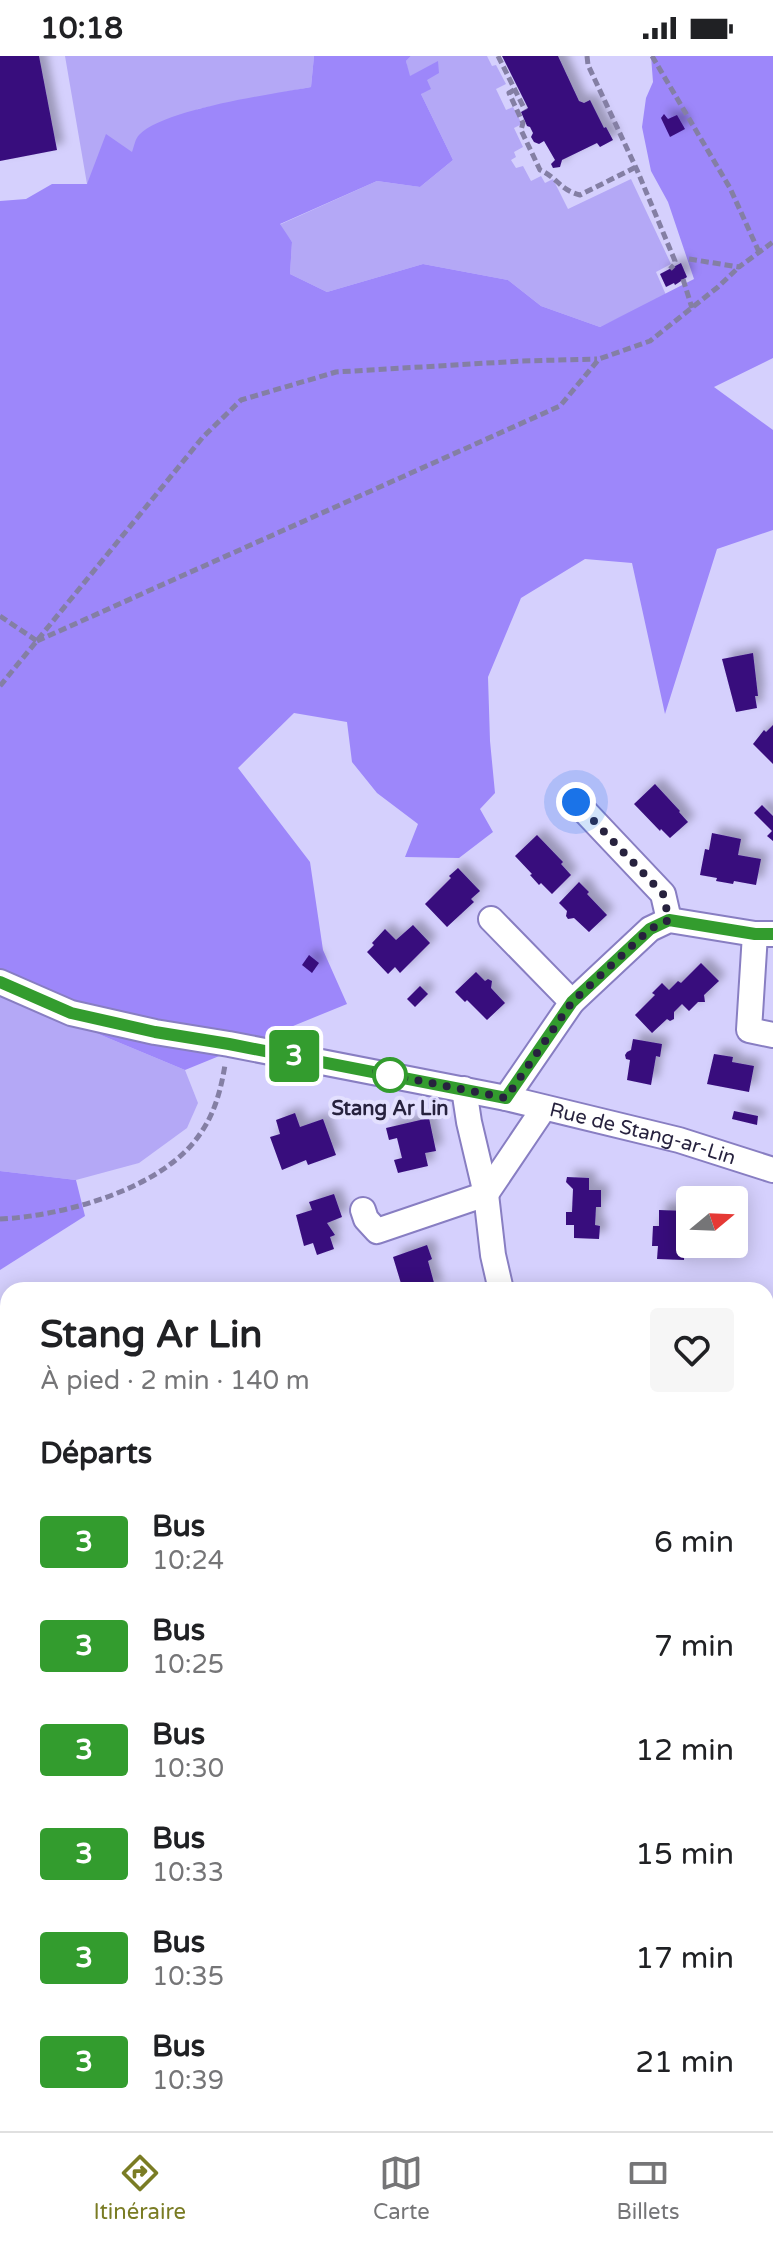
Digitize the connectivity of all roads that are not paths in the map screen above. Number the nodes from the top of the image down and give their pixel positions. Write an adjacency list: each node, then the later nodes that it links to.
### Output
1 (576, 802): 3 (street)
2 (491, 919): 6 (street)
3 (669, 920): 4 (street); 6 (street)
4 (764, 934): 7 (street)
5 (0, 982): 8 (street, Rue de Stang-ar-Lin)
6 (572, 1002): 9 (street)
7 (773, 1035)
8 (464, 1089): 9 (street, Rue de Stang-ar-Lin); 12 (street)
9 (506, 1098): 10 (street, Rue de Stang-ar-Lin)
10 (544, 1108): 11 (street, Rue de Stang-ar-Lin); 12 (street)
11 (773, 1170)
12 (486, 1194): 13 (street); 14 (street)
13 (363, 1210)
14 (499, 1282)

